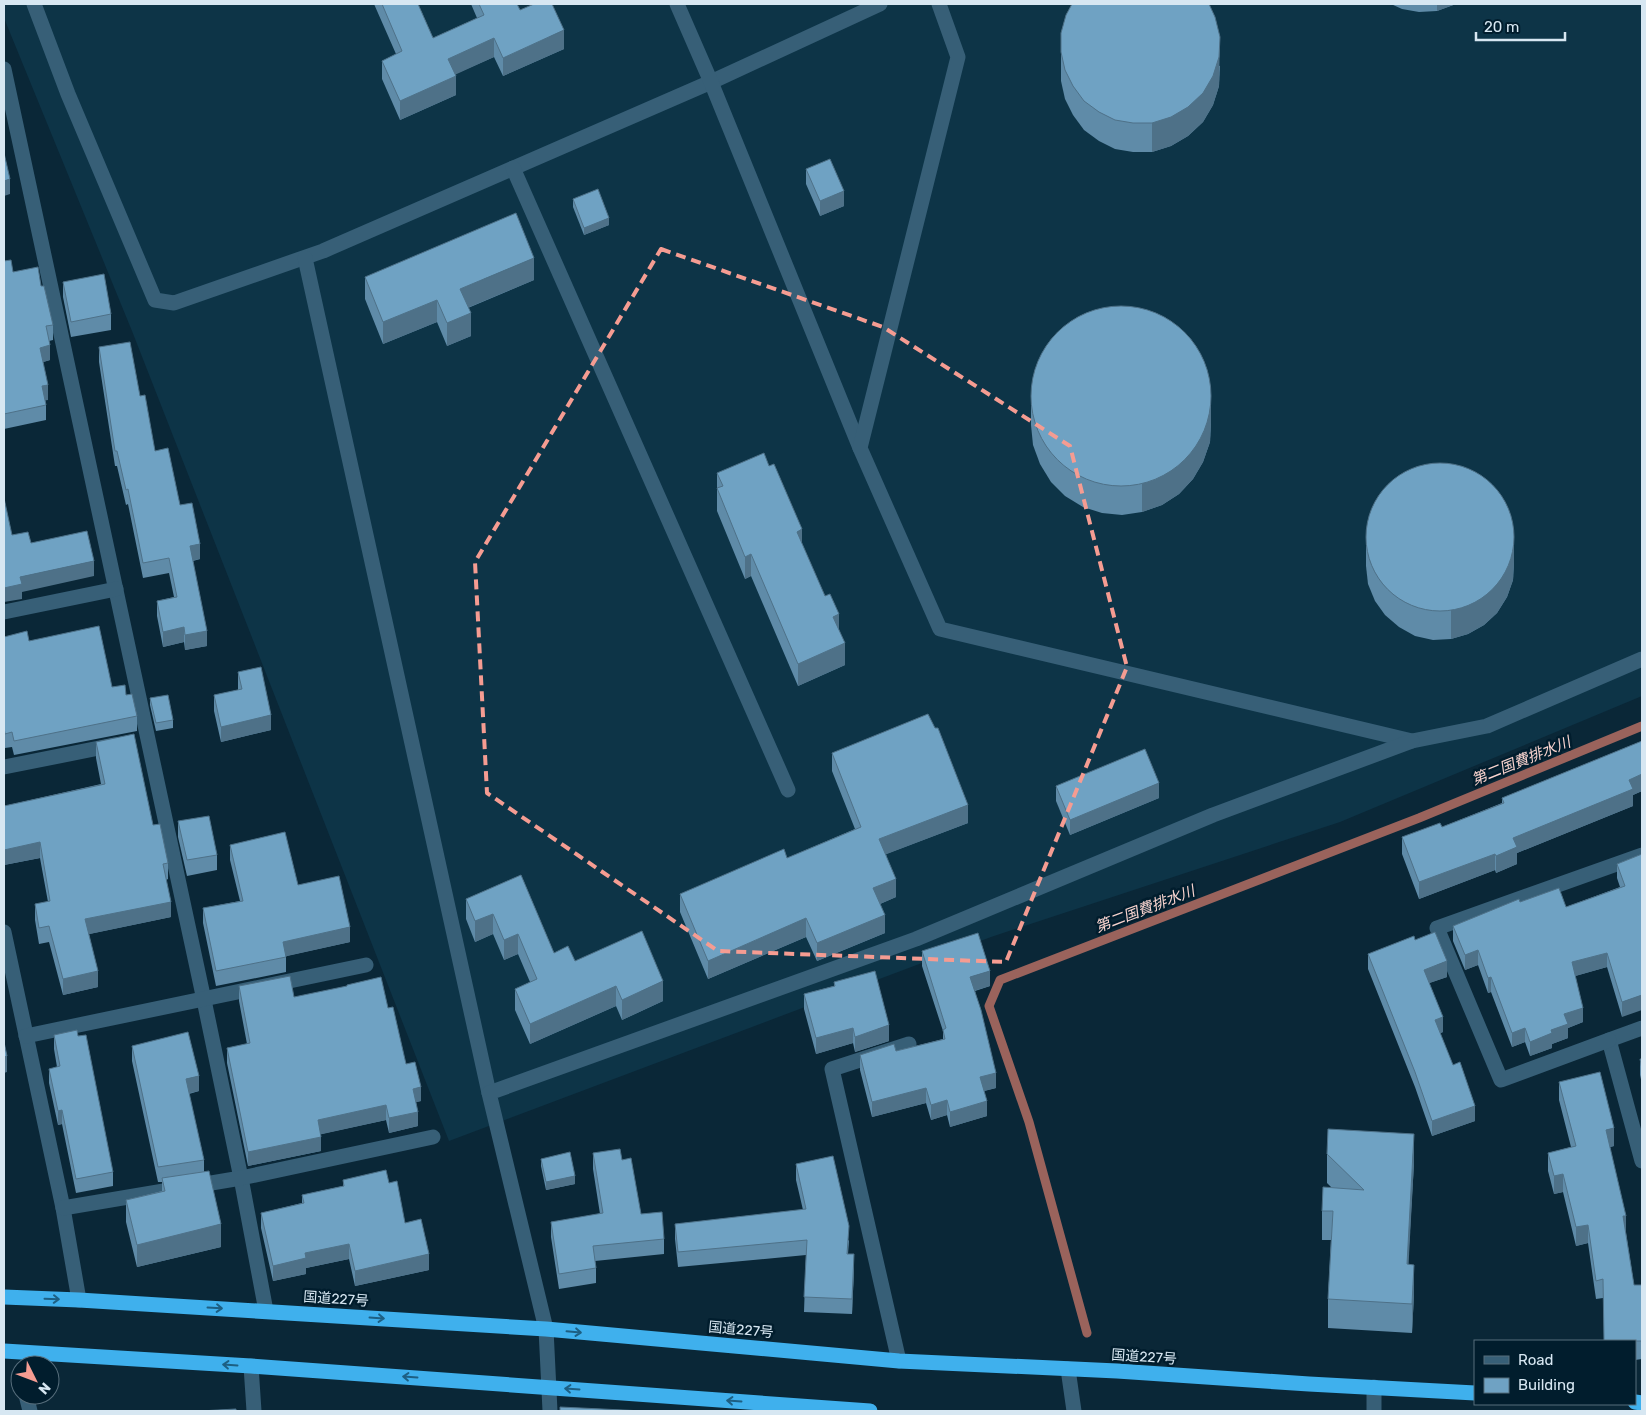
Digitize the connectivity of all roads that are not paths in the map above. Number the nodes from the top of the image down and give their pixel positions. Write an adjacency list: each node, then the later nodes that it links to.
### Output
1 (34, 4): 8 (street)
2 (677, 4): 6 (street)
3 (880, 4): 6 (street)
4 (939, 4): 9 (street)
5 (4, 69): 10 (street)
6 (711, 82): 7 (street); 9 (street)
7 (513, 168): 8 (street); 16 (street)
8 (305, 258): 25 (street)
9 (860, 448): 14 (street)
10 (116, 589): 11 (street); 13 (street)
11 (4, 612)
12 (1642, 659): 14 (street)
13 (138, 740): 15 (street); 20 (street)
14 (1412, 741): 25 (street)
15 (4, 767)
16 (788, 790)
17 (1642, 855): 23 (street)
18 (4, 932): 22 (street)
19 (366, 966): 20 (street)
20 (204, 1000): 22 (street); 28 (street)
21 (1642, 1028): 23 (street)
22 (26, 1036): 29 (street)
23 (1609, 1040): 27 (street)
24 (909, 1044): 35 (street)
25 (489, 1093): 33 (street)
26 (433, 1137): 28 (street)
27 (1642, 1161)
28 (241, 1178): 29 (street); 32 (street)
29 (63, 1208): 31 (street)
30 (4, 1297): 31 (highway, 国道227号, one-way to 31)
31 (79, 1300): 32 (highway, 国道227号, one-way to 32)
32 (266, 1311): 33 (highway, 国道227号, one-way to 33)
33 (546, 1329): 35 (highway, 国道227号, one-way to 35); 39 (street)
34 (4, 1350): 36 (highway, one-way to 34)
35 (899, 1361): 37 (highway, 国道227号)
36 (251, 1366): 39 (highway, one-way to 36); 41 (street)
37 (1068, 1369): 38 (highway, 国道227号); 44 (street)
38 (1374, 1387): 40 (highway, 国道227号); 45 (street)
39 (548, 1388): 42 (street); 43 (highway, one-way to 39)
40 (1474, 1393)
41 (254, 1411)
42 (550, 1411)
43 (870, 1411)
44 (1074, 1411)
45 (1374, 1411)

